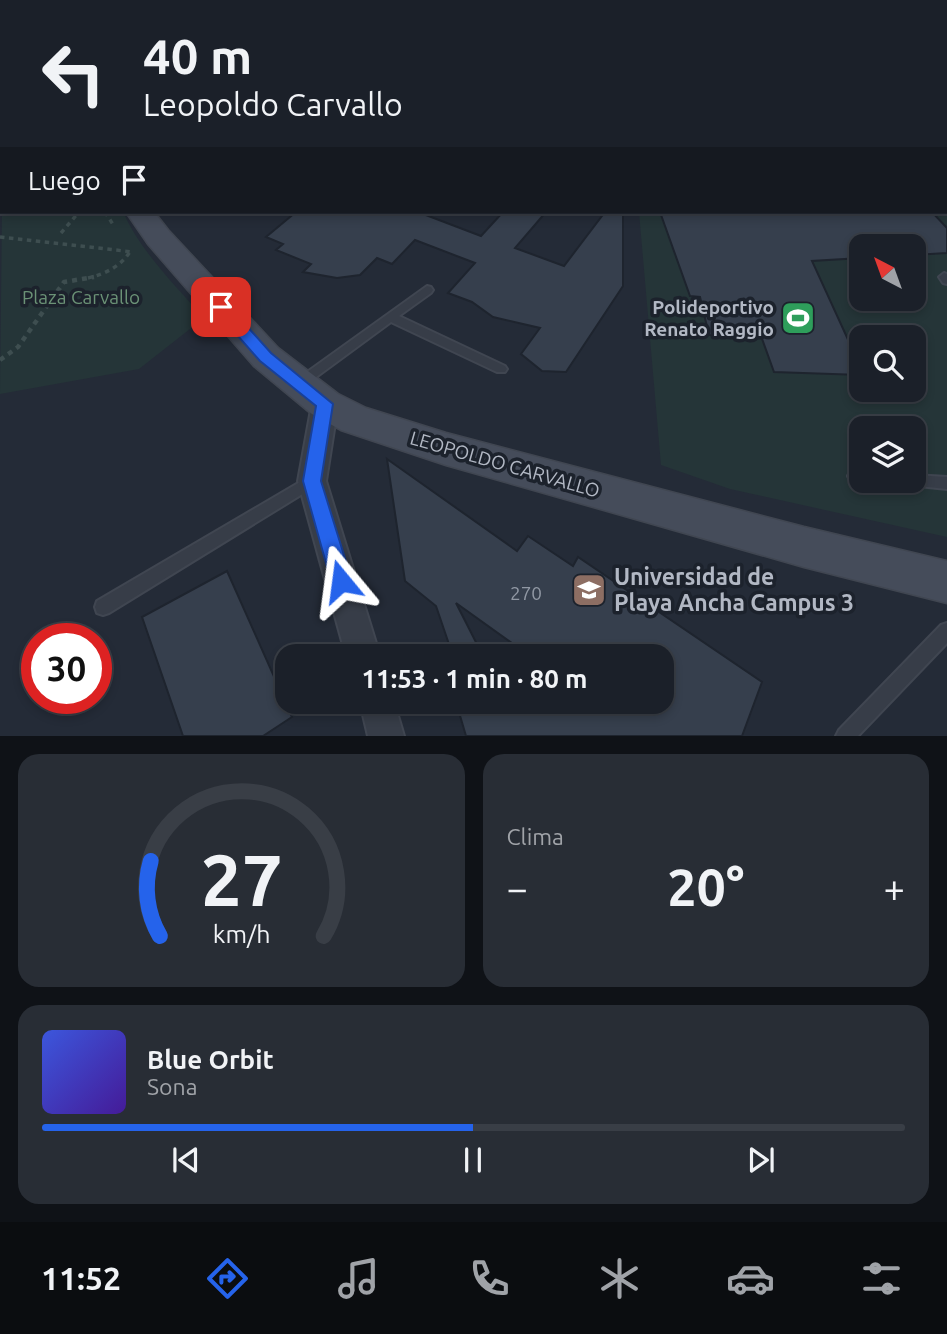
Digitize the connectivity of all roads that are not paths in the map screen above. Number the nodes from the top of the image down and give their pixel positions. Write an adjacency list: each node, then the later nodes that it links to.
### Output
1 (143, 234): 5 (street, LEOPOLDO CARVALLO)
2 (427, 290): 3 (lane)
3 (391, 317): 4 (lane); 5 (lane)
4 (500, 369)
5 (312, 394): 6 (street); 9 (street, LEOPOLDO CARVALLO)
6 (312, 481): 10 (lane); 12 (street)
7 (926, 482): 8 (lane)
8 (947, 483)
9 (947, 582)
10 (103, 607)
11 (947, 631): 15 (lane)
12 (360, 644)
13 (380, 714): 14 (street)
14 (386, 736)
15 (845, 736)

